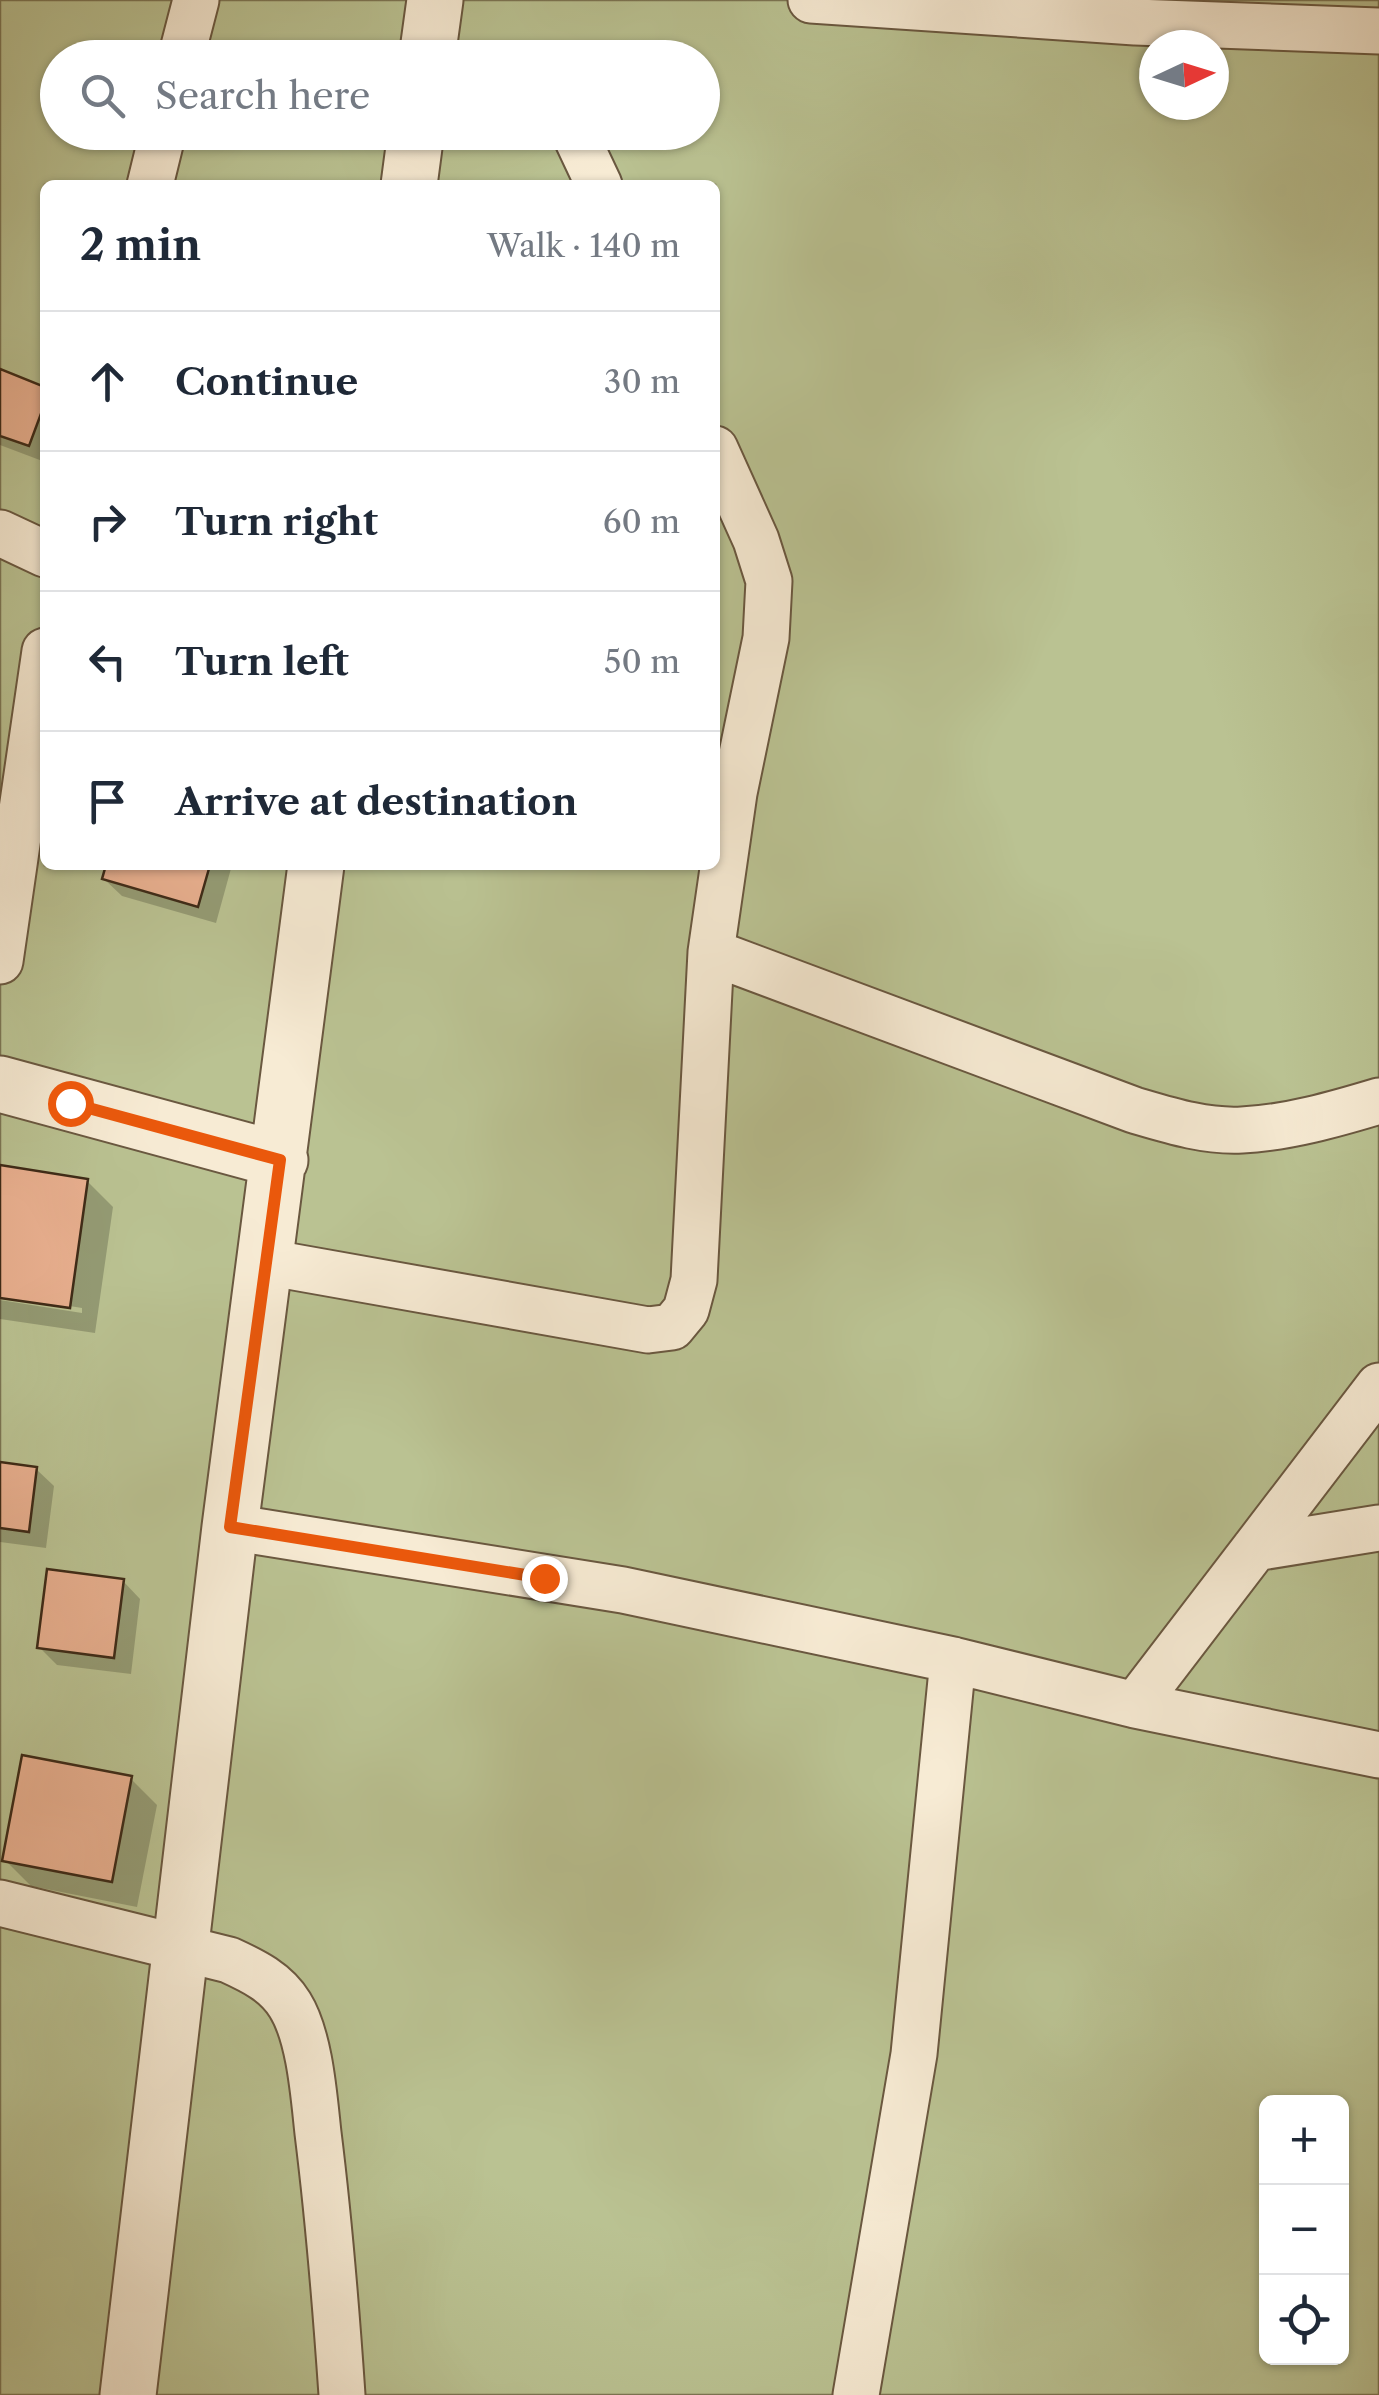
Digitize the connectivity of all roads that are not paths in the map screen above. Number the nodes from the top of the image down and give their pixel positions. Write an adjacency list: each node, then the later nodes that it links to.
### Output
1 (196, 0): 6 (street)
2 (435, 0): 7 (street)
3 (811, 0): 4 (street)
4 (1137, 11): 5 (street)
5 (1379, 32)
6 (186, 40)
7 (429, 40)
8 (159, 150): 11 (street)
9 (414, 150): 12 (street)
10 (582, 150): 13 (street)
11 (151, 180)
12 (410, 180)
13 (597, 180)
14 (720, 460): 18 (street)
15 (0, 533): 16 (street)
16 (40, 552)
17 (40, 685): 23 (street)
18 (724, 792): 19 (street)
19 (720, 841)
20 (315, 870): 26 (street)
21 (718, 870): 22 (street)
22 (711, 952): 25 (street); 27 (street)
23 (0, 961)
24 (0, 1084): 26 (street)
25 (1379, 1101)
26 (280, 1160): 27 (street)
27 (266, 1262): 29 (street)
28 (1379, 1386): 31 (street)
29 (230, 1527): 32 (street); 36 (street)
30 (1379, 1528): 31 (street)
31 (1255, 1548): 33 (street)
32 (953, 1660): 33 (street); 39 (street)
33 (1134, 1705): 34 (street)
34 (1379, 1755)
35 (0, 1903): 36 (street)
36 (180, 1949): 37 (street); 38 (street)
37 (128, 2395)
38 (342, 2395)
39 (856, 2395)

